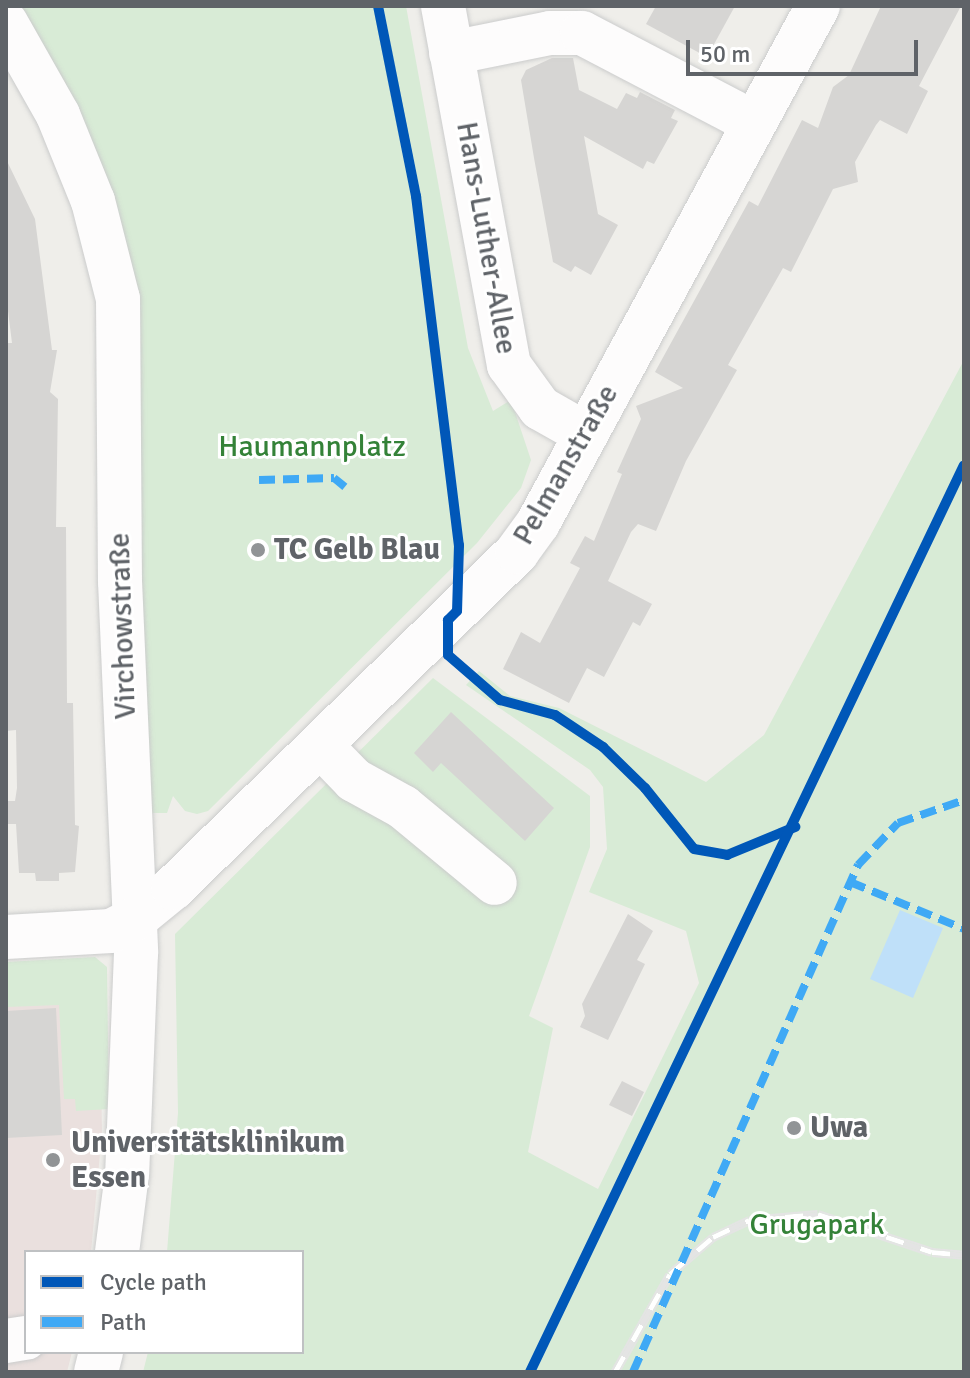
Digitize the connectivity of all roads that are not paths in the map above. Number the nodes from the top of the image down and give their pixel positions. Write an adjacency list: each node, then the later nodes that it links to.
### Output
1 (443, 6): 4 (street, Hans-Luther-Allee)
2 (818, 6): 5 (street, Pelmanstraße)
3 (6, 23): 9 (street, Virchowstraße)
4 (451, 53): 5 (street); 6 (street, Hans-Luther-Allee)
5 (754, 123): 6 (street, Pelmanstraße)
6 (586, 434): 7 (street, Pelmanstraße)
7 (320, 745): 8 (street); 9 (street, Pelmanstraße)
8 (495, 883)
9 (135, 919): 10 (street); 11 (street, Virchowstraße)
10 (6, 937)
11 (117, 1250)

